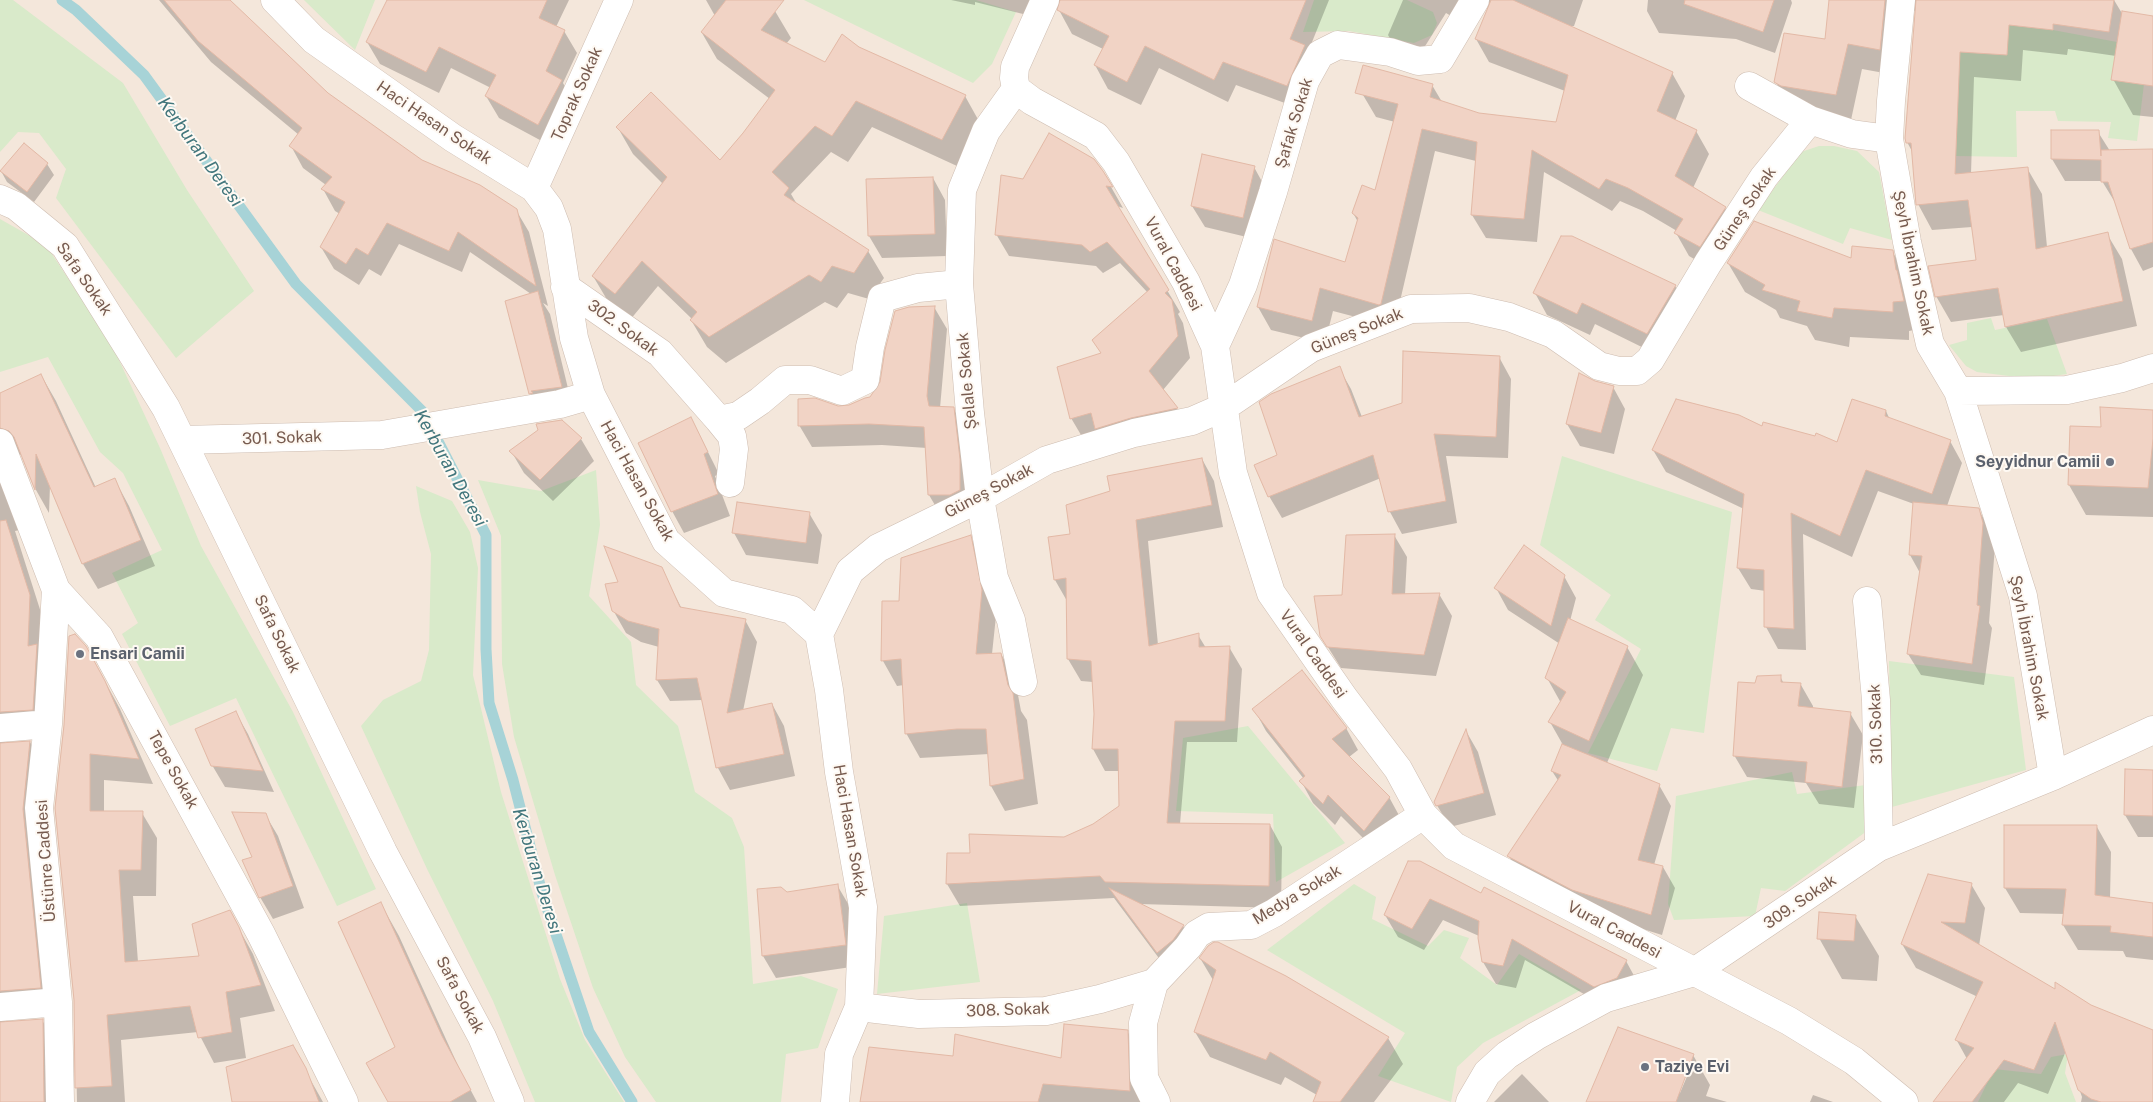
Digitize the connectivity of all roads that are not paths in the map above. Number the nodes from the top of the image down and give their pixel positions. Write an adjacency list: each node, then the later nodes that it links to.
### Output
1 (275, 0): 10 (street, Haci Hasan Sokak)
2 (619, 0): 10 (street, Toprak Sokak)
3 (1045, 0): 7 (street)
4 (1475, 0): 14 (street, Şafak Sokak)
5 (1902, 0): 9 (street, Şeyh İbrahim Sokak)
6 (1749, 86): 8 (street)
7 (1016, 89): 12 (street, Şelale Sokak); 14 (street, Vural Caddesi)
8 (1810, 120): 9 (street); 18 (street, Güneş Sokak)
9 (1889, 139): 16 (street, Şeyh İbrahim Sokak)
10 (534, 188): 13 (street, Haci Hasan Sokak)
11 (0, 199): 20 (street, Safa Sokak)
12 (959, 284): 19 (street); 23 (street, Şelale Sokak)
13 (565, 286): 17 (street, Haci Hasan Sokak); 19 (street, 302. Sokak)
14 (1215, 346): 18 (street, Vural Caddesi)
15 (2153, 368): 16 (street)
16 (1958, 391): 31 (street, Şeyh İbrahim Sokak)
17 (591, 395): 20 (street, 301. Sokak); 26 (street, Haci Hasan Sokak)
18 (1224, 407): 23 (street, Güneş Sokak); 32 (street, Vural Caddesi)
19 (719, 420): 22 (street, 302. Sokak)
20 (182, 440): 41 (street, Safa Sokak)
21 (0, 443): 24 (street, Tepe Sokak)
22 (730, 483)
23 (980, 498): 26 (street, Güneş Sokak); 27 (street, Şelale Sokak)
24 (56, 590): 28 (street, Üstünre Caddesi); 40 (street, Tepe Sokak)
25 (1867, 601): 33 (street, 310. Sokak)
26 (819, 634): 37 (street, Haci Hasan Sokak)
27 (1023, 682)
28 (48, 724): 29 (street); 36 (street, Üstünre Caddesi)
29 (0, 728)
30 (2153, 730): 31 (street, 309. Sokak)
31 (2053, 776): 33 (street, 309. Sokak)
32 (1423, 815): 34 (street, Vural Caddesi); 35 (street, Medya Sokak)
33 (1879, 847): 34 (street, 309. Sokak)
34 (1694, 972): 44 (street, 309. Sokak); 45 (street, Vural Caddesi)
35 (1154, 983): 37 (street, 308. Sokak); 43 (street, Medya Sokak)
36 (58, 1002): 38 (street); 39 (street, Üstünre Caddesi)
37 (859, 1006): 42 (street, Haci Hasan Sokak)
38 (0, 1007)
39 (60, 1102)
40 (344, 1102)
41 (510, 1102)
42 (835, 1102)
43 (1156, 1102)
44 (1470, 1102)
45 (1904, 1102)

